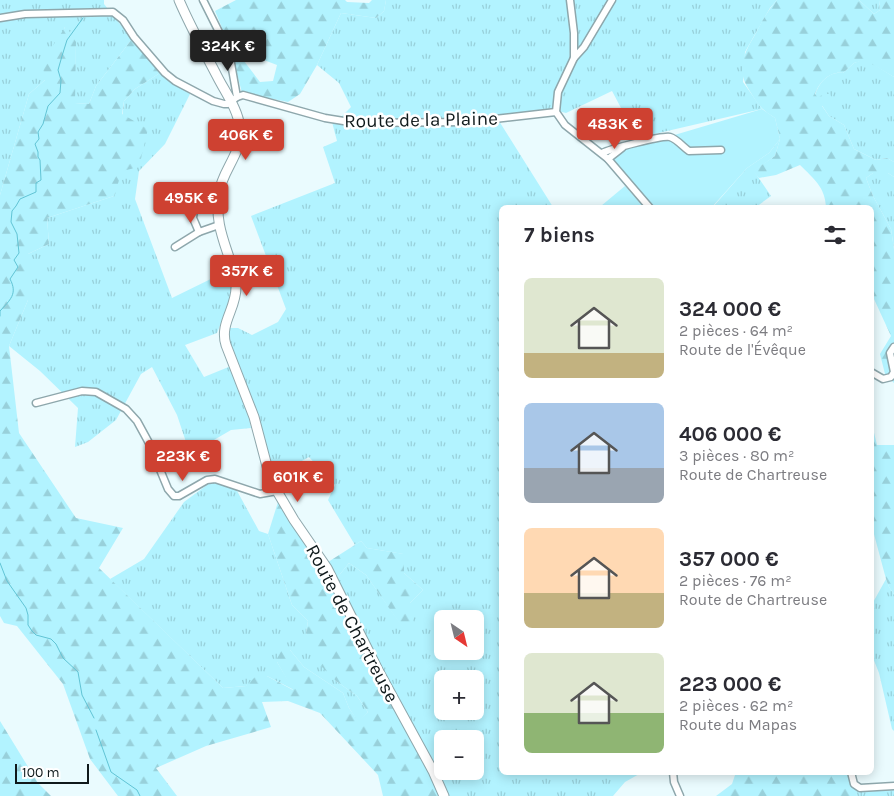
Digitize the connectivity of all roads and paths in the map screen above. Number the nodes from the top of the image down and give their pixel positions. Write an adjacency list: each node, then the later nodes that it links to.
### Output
1 (179, 0): 7 (main road, Route de Chartreuse)
2 (203, 0): 7 (street)
3 (570, 0): 6 (street)
4 (612, 0): 6 (street)
5 (0, 18): 7 (street, Route de la Plaine)
6 (574, 58): 8 (street)
7 (234, 99): 8 (street, Route de la Plaine); 15 (main road, Route de Chartreuse)
8 (556, 112): 11 (street)
9 (622, 148): 10 (street); 11 (street); 12 (street)
10 (721, 150)
11 (602, 153): 12 (street)
12 (608, 158): 13 (street)
13 (647, 205)
14 (194, 209): 16 (street)
15 (219, 225): 16 (street); 21 (main road, Route de Chartreuse)
16 (199, 232): 17 (street)
17 (175, 247)
18 (894, 347): 19 (street)
19 (874, 374)
20 (36, 403): 21 (street)
21 (277, 491): 26 (main road, Route de Chartreuse)
22 (673, 775): 25 (street)
23 (852, 775): 24 (street)
24 (894, 786)
25 (677, 795)
26 (444, 796)

